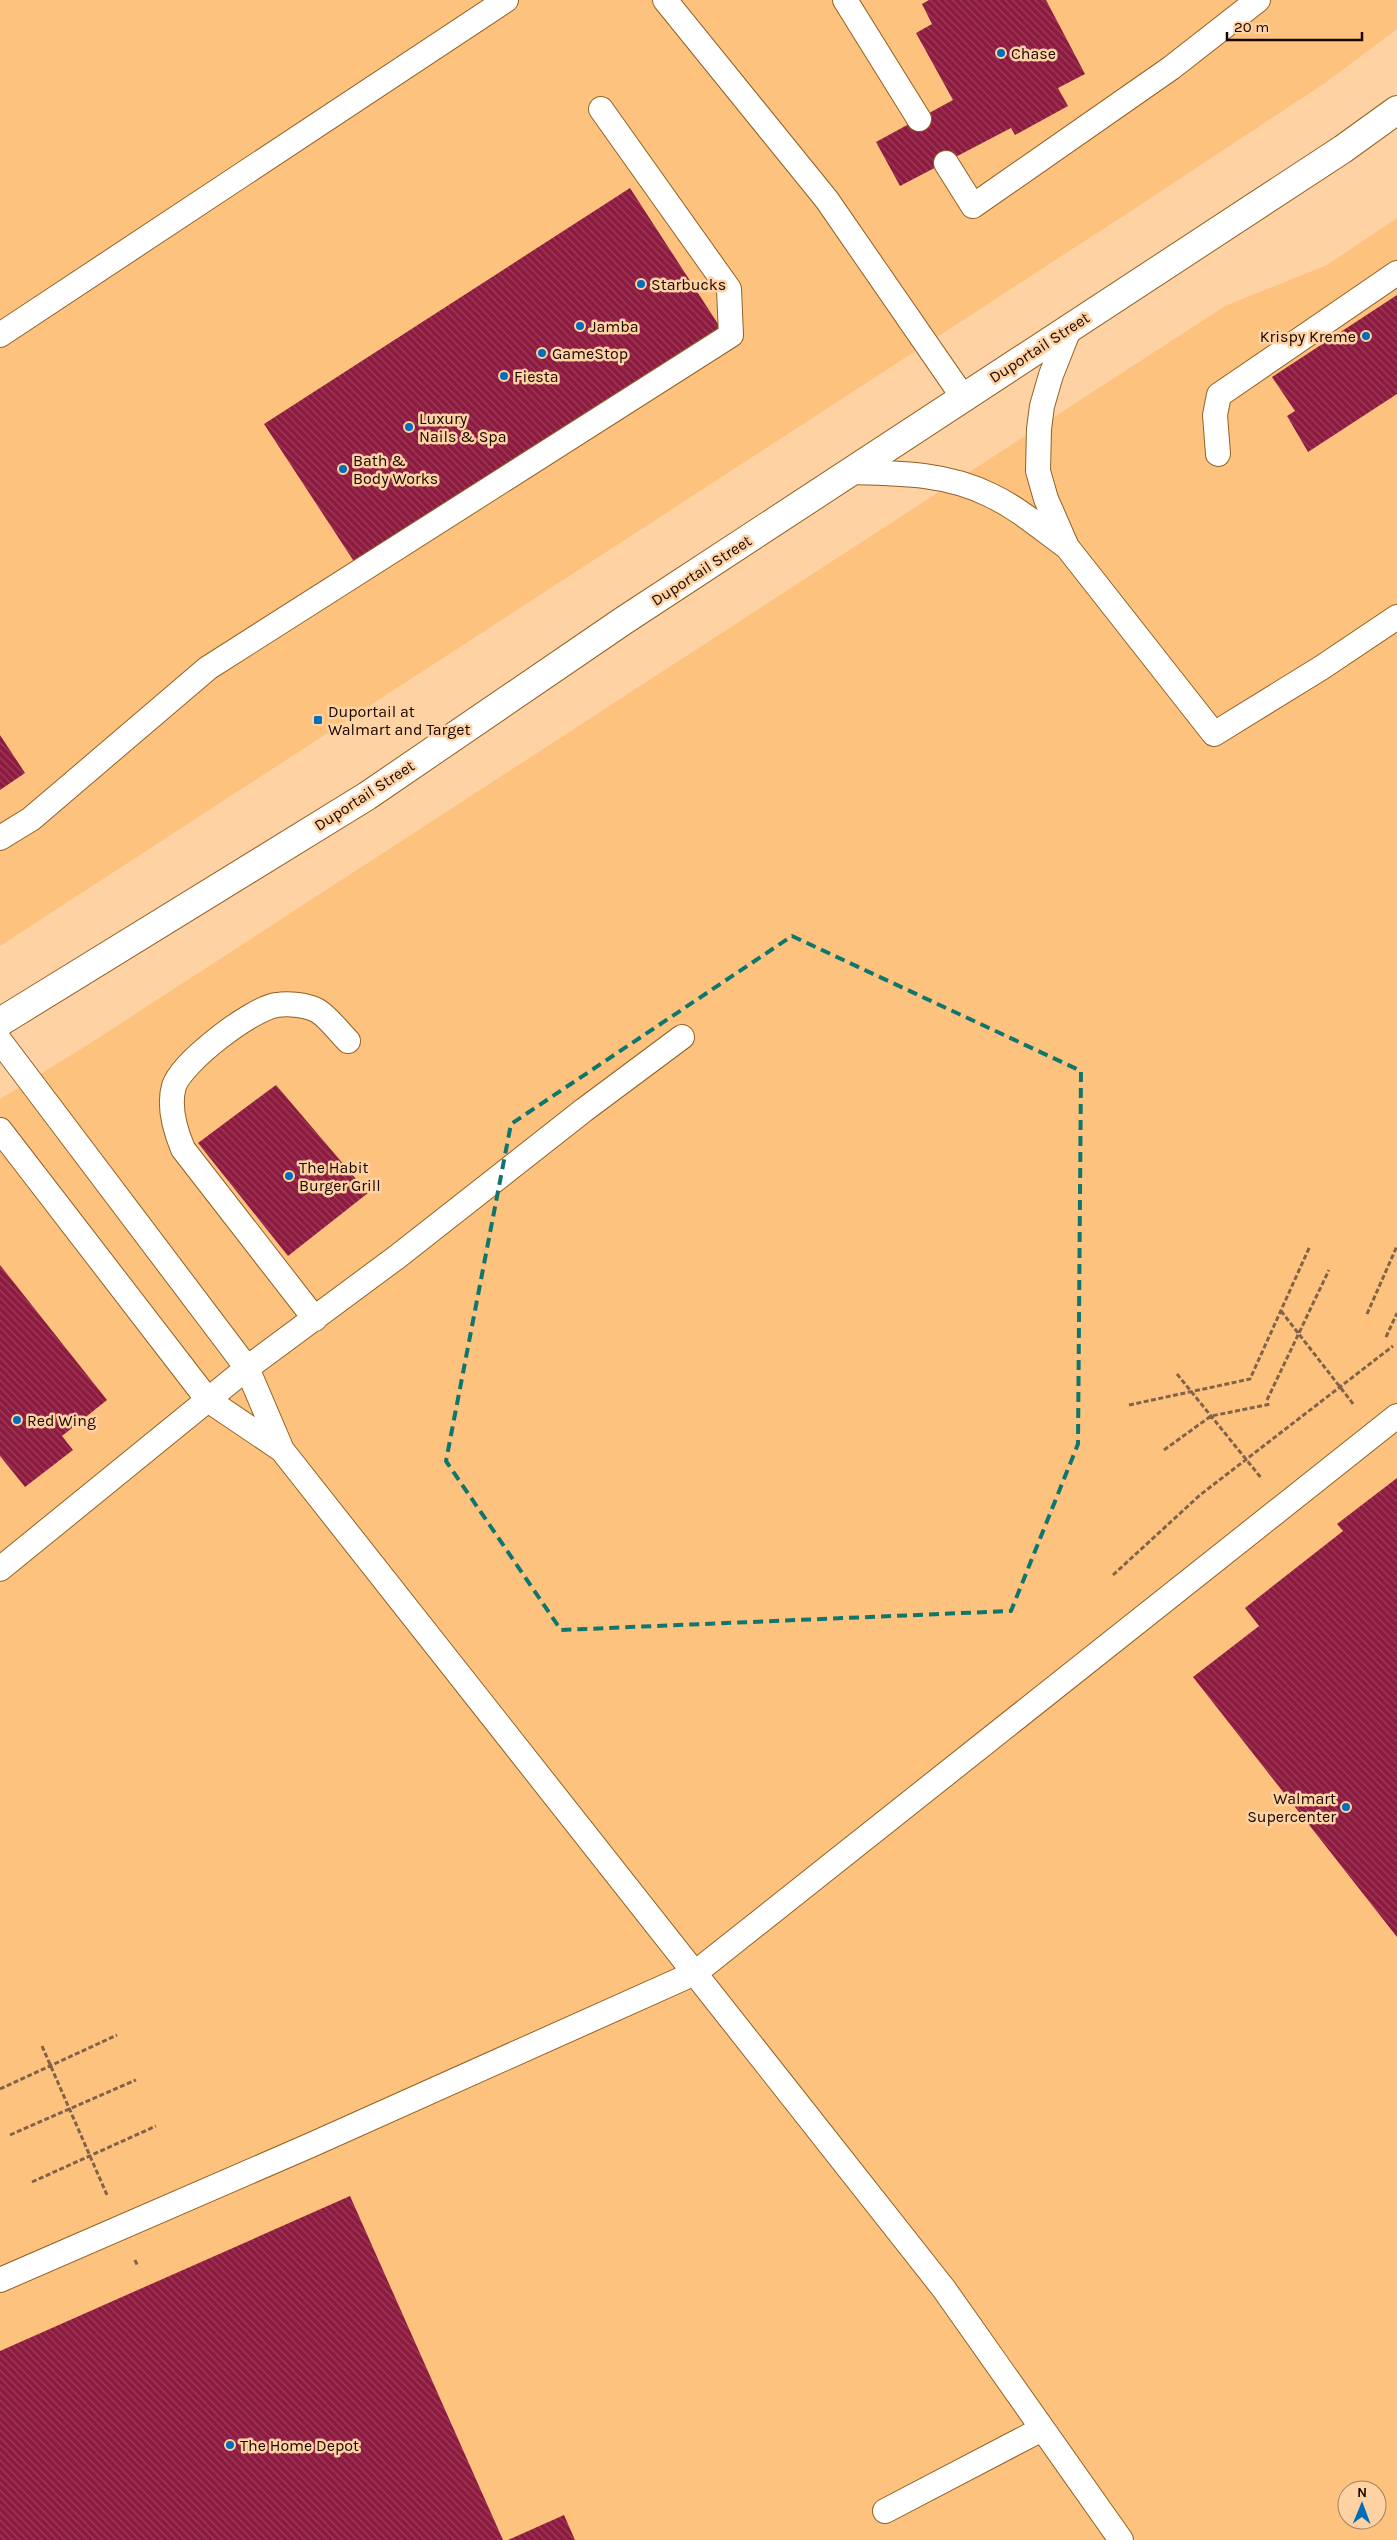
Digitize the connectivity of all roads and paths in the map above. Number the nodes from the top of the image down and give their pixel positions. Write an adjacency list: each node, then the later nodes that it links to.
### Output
1 (506, 0): 11 (lane)
2 (665, 0): 12 (lane)
3 (844, 0): 7 (lane)
4 (1258, 0): 8 (lane)
5 (601, 109): 17 (lane)
6 (1397, 110): 10 (main road, Duportail Street)
7 (919, 119)
8 (946, 162)
9 (1397, 273): 13 (lane)
10 (1070, 327): 12 (main road, Duportail Street); 15 (lane)
11 (0, 335)
12 (963, 397): 14 (main road, Duportail Street)
13 (1218, 454)
14 (851, 472): 15 (lane); 18 (main road, Duportail Street)
15 (1067, 547): 16 (lane)
16 (1397, 617)
17 (0, 838)
18 (0, 1022)
19 (682, 1037): 29 (lane)
20 (0, 1041): 33 (lane)
21 (348, 1041): 29 (lane)
22 (0, 1130): 37 (lane)
23 (1310, 1246): 26 (path)
24 (1397, 1246): 28 (path)
25 (1329, 1270): 30 (path)
26 (1281, 1311): 30 (path); 36 (path)
27 (1397, 1313): 31 (path)
28 (1367, 1314)
29 (315, 1318): 33 (lane)
30 (1299, 1334): 35 (path); 38 (path)
31 (1386, 1337)
32 (1393, 1346): 35 (path)
33 (247, 1368): 37 (lane); 44 (lane)
34 (1178, 1374): 36 (path)
35 (1340, 1387): 43 (path); 46 (path)
36 (1192, 1392): 40 (path); 41 (path)
37 (208, 1400): 44 (lane); 48 (lane)
38 (1267, 1400)
39 (1270, 1404): 41 (path)
40 (1129, 1405)
41 (1211, 1416): 45 (path); 46 (path)
42 (1397, 1416): 43 (lane)
43 (1376, 1433): 47 (lane)
44 (282, 1450): 50 (lane)
45 (1164, 1450)
46 (1247, 1460): 47 (path); 49 (path)
47 (1284, 1506): 50 (lane)
48 (0, 1569)
49 (1113, 1575)
50 (696, 1973): 61 (lane); 64 (lane)
51 (117, 2035): 53 (path)
52 (42, 2046): 53 (path)
53 (51, 2066): 55 (path); 56 (path)
54 (136, 2080): 56 (path)
55 (0, 2088)
56 (70, 2109): 58 (path); 59 (path)
57 (156, 2126): 59 (path)
58 (10, 2135)
59 (90, 2156): 60 (path); 61 (path)
60 (32, 2182)
61 (121, 2227): 62 (path); 63 (lane)
62 (138, 2267)
63 (0, 2280)
64 (1042, 2429): 65 (lane); 66 (lane)
65 (885, 2511)
66 (1121, 2540)

